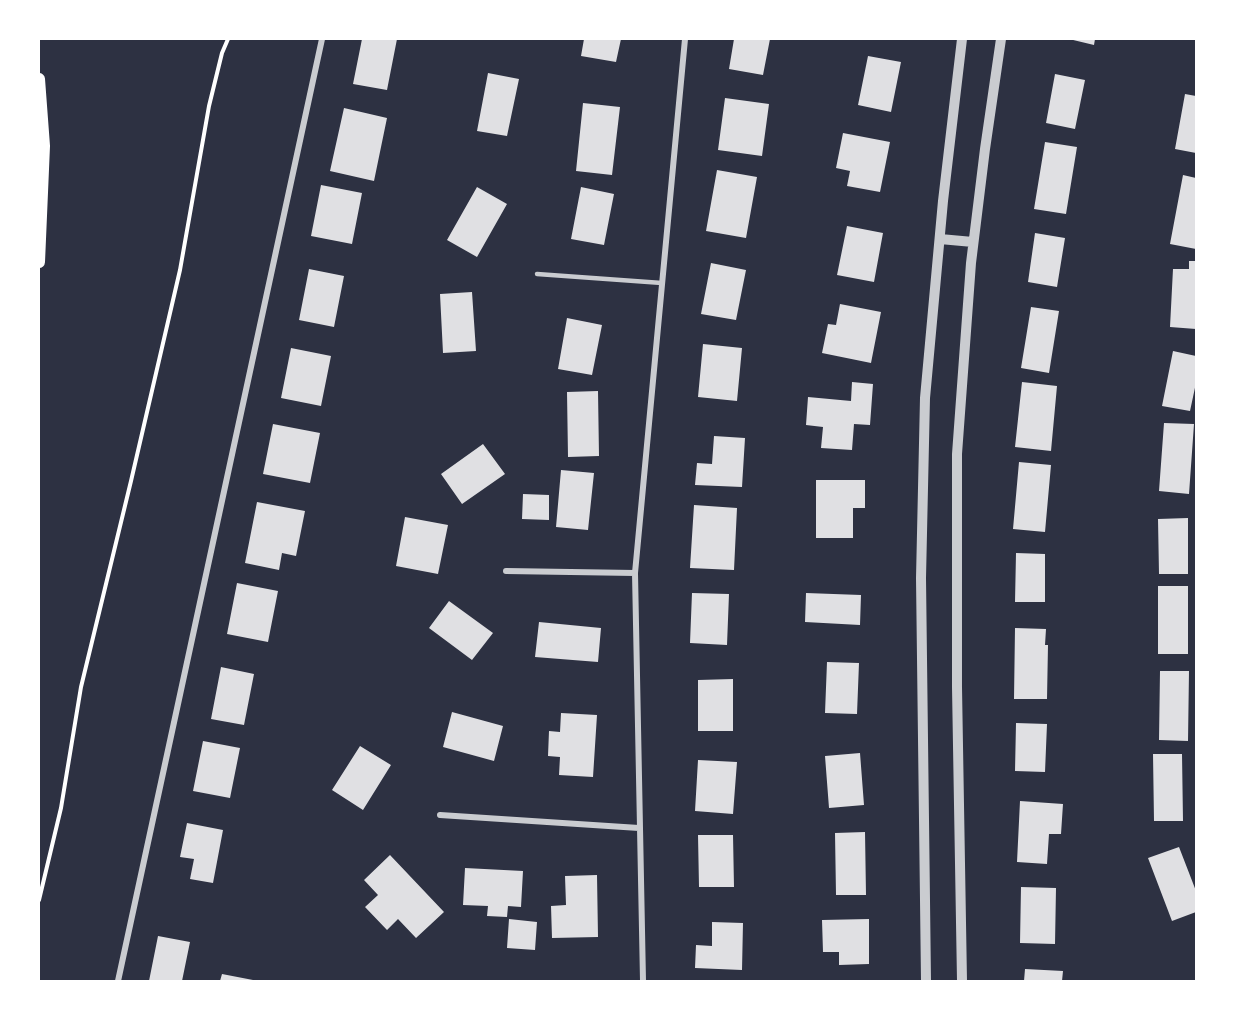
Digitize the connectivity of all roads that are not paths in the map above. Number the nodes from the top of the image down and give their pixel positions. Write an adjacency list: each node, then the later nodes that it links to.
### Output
1 (322, 39): 15 (street)
2 (685, 39): 10 (street)
3 (962, 39): 6 (street)
4 (1001, 39): 7 (street)
5 (39, 79): 8 (main road)
6 (940, 239): 7 (street); 17 (street)
7 (974, 242): 18 (street)
8 (39, 262)
9 (537, 274): 10 (lane)
10 (662, 283): 12 (street)
11 (506, 571): 12 (street)
12 (635, 573): 14 (street)
13 (440, 815): 14 (street)
14 (639, 828): 16 (street)
15 (117, 981)
16 (643, 981)
17 (926, 981)
18 (962, 981)

